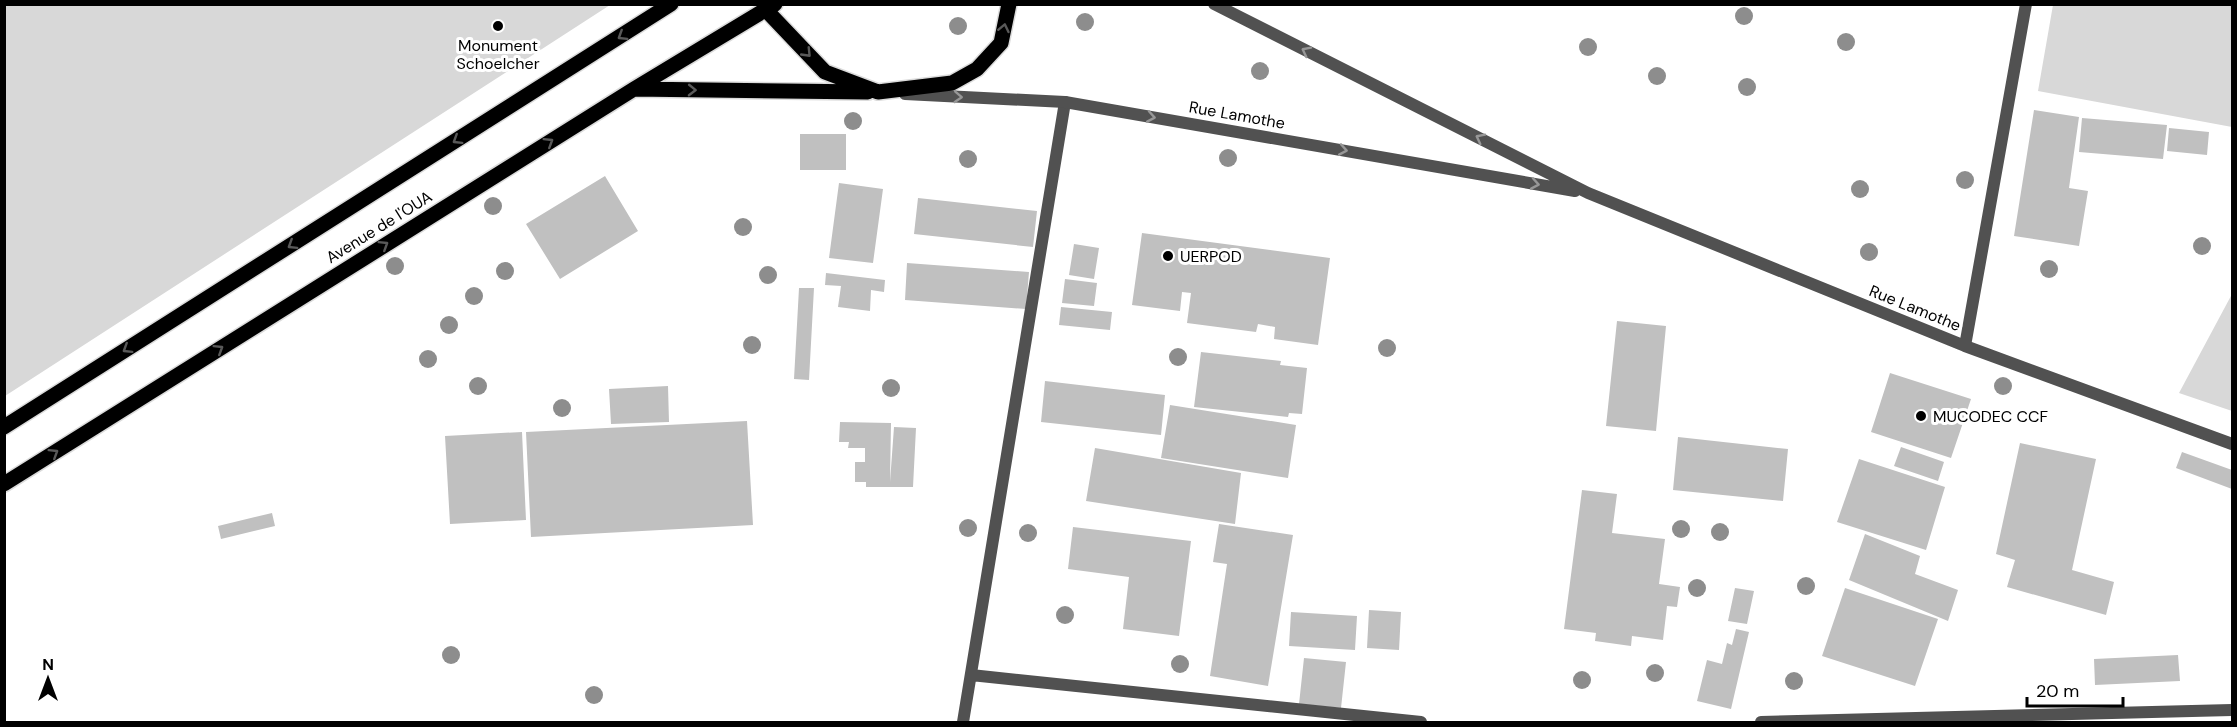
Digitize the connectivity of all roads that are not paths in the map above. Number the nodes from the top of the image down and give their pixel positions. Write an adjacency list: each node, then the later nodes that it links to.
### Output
1 (1009, 4): 7 (main road, one-way to 1)
2 (1214, 4): 9 (street, Rue Lamothe, one-way to 2)
3 (2026, 4): 10 (street)
4 (664, 7): 11 (main road, Avenue de l'OUA, one-way to 11)
5 (771, 7): 6 (main road, Avenue de l'OUA); 7 (main road, one-way to 7)
6 (634, 89): 7 (main road, one-way to 7); 13 (main road, Avenue de l'OUA, one-way to 6)
7 (878, 93): 8 (street, Rue Lamothe, one-way to 8)
8 (1065, 102): 9 (street, Rue Lamothe, one-way to 9); 14 (street)
9 (1588, 193): 10 (street, Rue Lamothe)
10 (1965, 346): 12 (street, Rue Lamothe)
11 (4, 427)
12 (2232, 444)
13 (4, 484)
14 (971, 675): 16 (street); 17 (street)
15 (2232, 711): 18 (street)
16 (963, 723)
17 (1421, 723)
18 (1761, 723)

